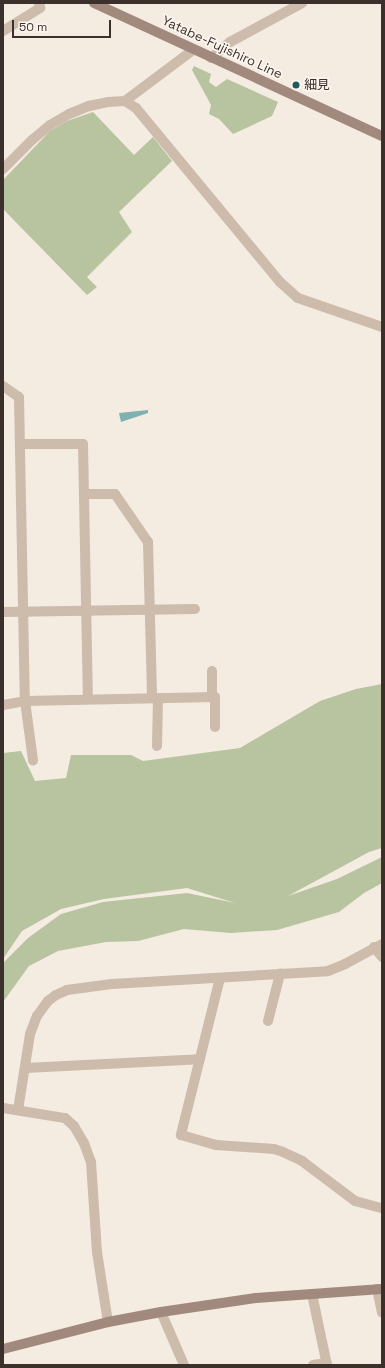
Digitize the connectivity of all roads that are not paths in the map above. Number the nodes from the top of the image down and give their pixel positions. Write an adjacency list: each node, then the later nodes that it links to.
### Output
1 (39, 3): 4 (street)
2 (94, 3): 5 (street, Yatabe-Fujishiro Line)
3 (302, 3): 6 (street)
4 (3, 31)
5 (193, 50): 6 (street, Yatabe-Fujishiro Line); 7 (street)
6 (211, 58): 8 (street, Yatabe-Fujishiro Line)
7 (125, 101): 9 (street); 10 (street)
8 (382, 136)
9 (3, 169)
10 (382, 327)
11 (3, 386): 12 (street)
12 (20, 444): 13 (street); 18 (street)
13 (84, 494): 15 (street); 16 (street)
14 (195, 609): 15 (street)
15 (150, 610): 16 (street); 20 (street)
16 (86, 611): 18 (street); 22 (street)
17 (3, 612): 18 (street)
18 (23, 612): 23 (street)
19 (212, 671): 21 (street)
20 (155, 698): 21 (street); 22 (street); 26 (street)
21 (212, 698): 25 (street)
22 (88, 699): 23 (street)
23 (25, 700): 24 (street); 27 (street)
24 (3, 705)
25 (215, 727)
26 (158, 746)
27 (33, 760)
28 (378, 945): 29 (street); 30 (street)
29 (382, 957)
30 (280, 974): 31 (street); 32 (street)
31 (220, 978): 33 (street); 34 (street)
32 (268, 1021)
33 (200, 1059): 34 (street); 37 (street)
34 (25, 1068): 36 (street)
35 (3, 1108): 36 (street)
36 (18, 1110): 42 (street)
37 (382, 1208)
38 (379, 1289): 39 (street); 41 (street)
39 (312, 1294): 40 (street); 44 (street)
40 (161, 1312): 42 (street); 45 (street)
41 (382, 1312)
42 (108, 1322): 43 (street)
43 (3, 1349)
44 (327, 1364): 46 (street)
45 (184, 1365)
46 (313, 1365)

